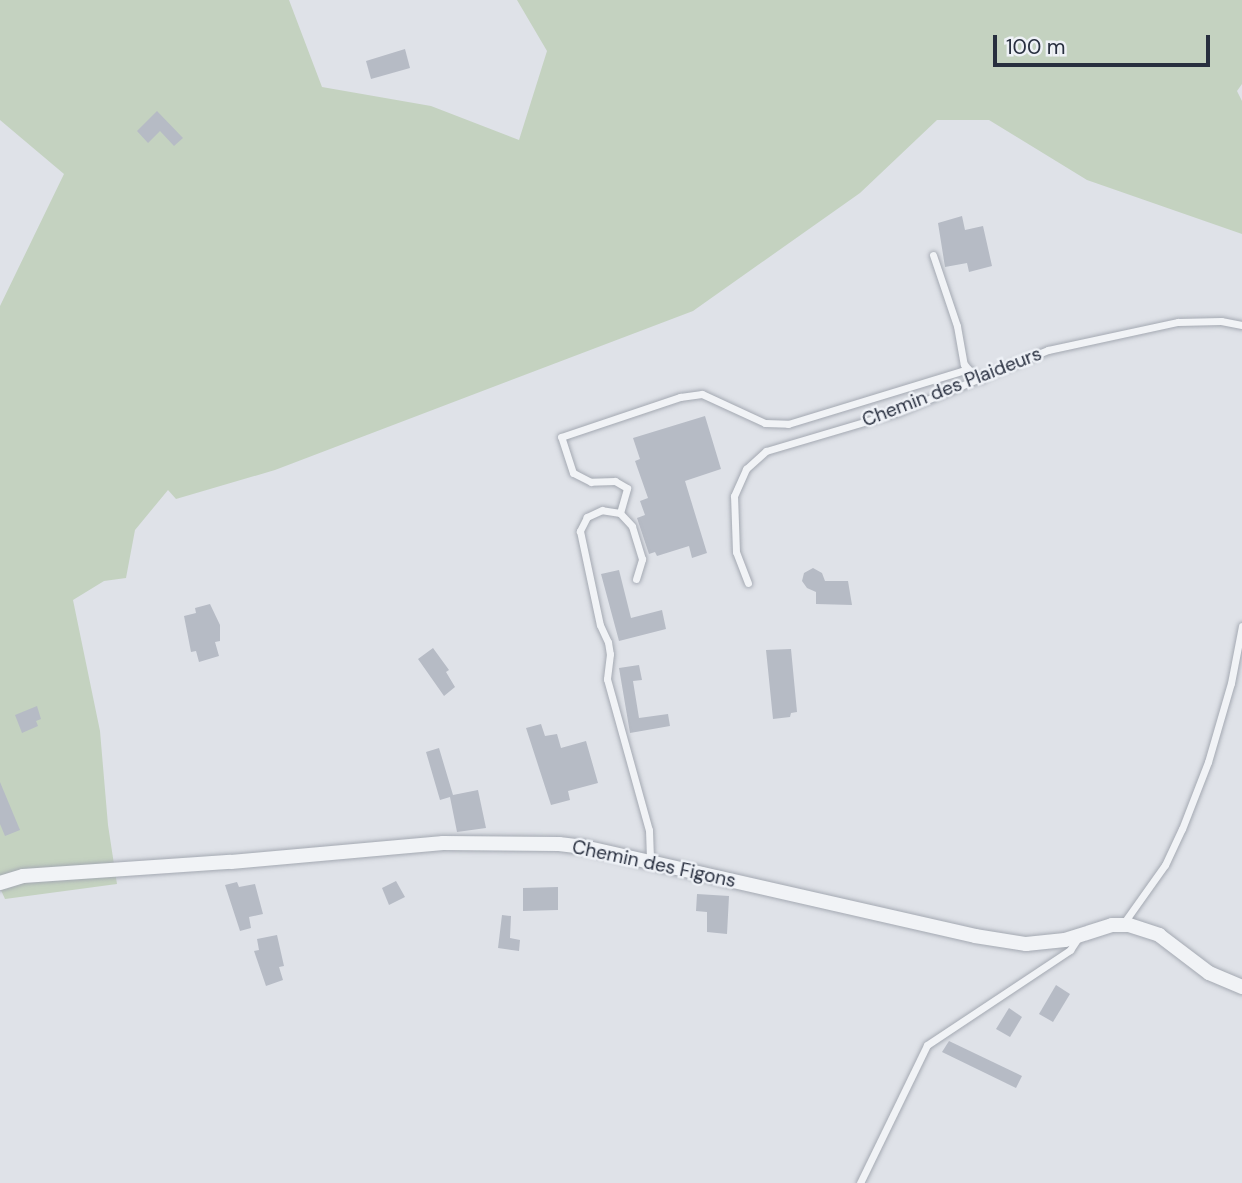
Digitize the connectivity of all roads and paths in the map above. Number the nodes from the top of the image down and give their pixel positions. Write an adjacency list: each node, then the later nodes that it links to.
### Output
1 (933, 255): 3 (lane)
2 (1242, 325): 4 (lane, Chemin des Plaideurs)
3 (968, 369): 4 (lane); 5 (lane)
4 (982, 379): 7 (lane, Chemin des Plaideurs)
5 (621, 513): 6 (lane); 9 (lane)
6 (636, 579)
7 (748, 583)
8 (1242, 626): 11 (lane)
9 (650, 862): 10 (street, Chemin des Figons); 12 (street, Chemin des Figons)
10 (0, 883)
11 (1123, 925): 12 (street, Chemin des Figons); 13 (street, Chemin des Figons)
12 (1080, 935): 14 (lane)
13 (1242, 987)
14 (860, 1183)

